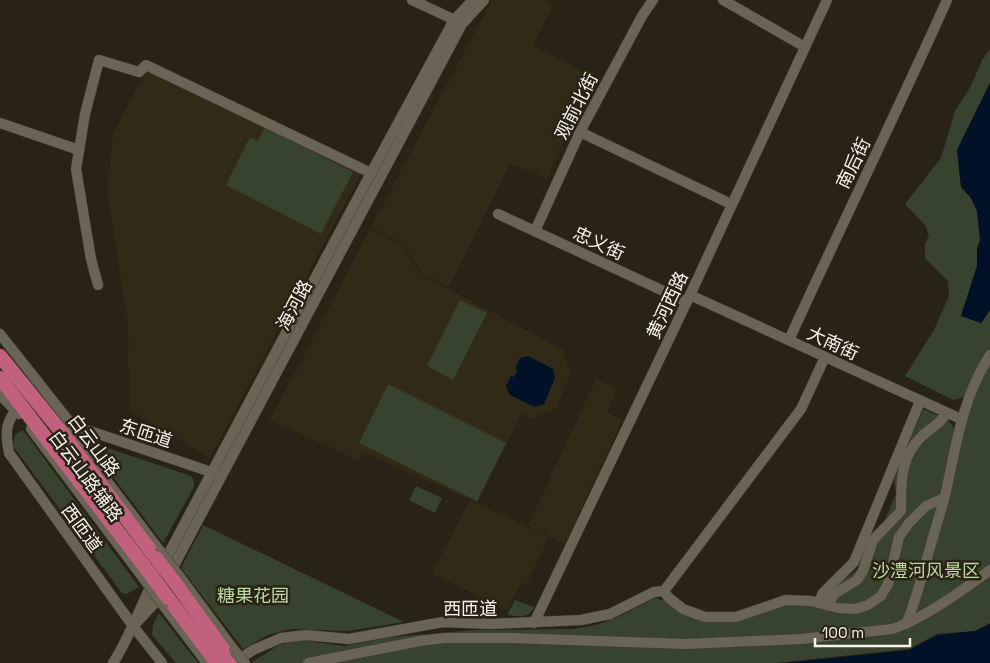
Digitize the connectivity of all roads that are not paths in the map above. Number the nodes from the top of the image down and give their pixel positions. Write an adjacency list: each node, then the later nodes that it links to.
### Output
1 (473, 0): 8 (street, 海河路)
2 (484, 0): 8 (street, 海河路)
3 (652, 0): 11 (street, 观前北街)
4 (723, 0): 9 (street)
5 (827, 0): 9 (street, 黄河西路)
6 (947, 0): 20 (street, 南后街)
7 (414, 1): 8 (street)
8 (458, 22): 13 (street, 海河路); 31 (street, 海河路)
9 (805, 47): 14 (street, 黄河西路)
10 (0, 123): 12 (street)
11 (580, 132): 14 (street); 16 (street, 观前北街)
12 (79, 150): 13 (street); 17 (street)
13 (371, 173): 31 (street, 海河路)
14 (731, 204): 18 (street, 黄河西路)
15 (498, 214): 16 (street, 忠义街)
16 (535, 231): 18 (street, 忠义街)
17 (98, 285)
18 (688, 299): 20 (street, 大南街); 39 (street, 黄河西路)
19 (0, 334): 30 (street, 白云山路辅路)
20 (789, 340): 23 (street, 大南街)
21 (990, 355): 29 (street)
22 (0, 356): 30 (highway, 白云山路)
23 (825, 358): 26 (street, 大南街); 34 (street)
24 (0, 378): 27 (highway, 白云山路)
25 (0, 395): 27 (street)
26 (920, 401): 28 (street, 大南街); 36 (street)
27 (19, 408): 35 (highway, 白云山路, bridge); 41 (street, 西匝道)
28 (946, 413): 29 (street, 大南街); 36 (street)
29 (961, 419): 32 (street)
30 (66, 427): 31 (street, 东匝道); 42 (highway, 白云山路, bridge)
31 (218, 474): 41 (street, 海河路)
32 (944, 498): 36 (street); 37 (street)
33 (990, 570): 38 (street)
34 (664, 591): 36 (street); 39 (street, 西匝道)
35 (166, 602): 42 (highway); 45 (street)
36 (823, 604)
37 (914, 606): 38 (street); 40 (street)
38 (924, 613): 40 (street)
39 (534, 623): 42 (street, 西匝道)
40 (906, 624): 47 (street)
41 (133, 626): 43 (street, 海河路); 44 (street, 西匝道)
42 (227, 659): 46 (street, bridge)
43 (113, 663)
44 (162, 663)
45 (207, 663)
46 (245, 663)
47 (308, 663)

